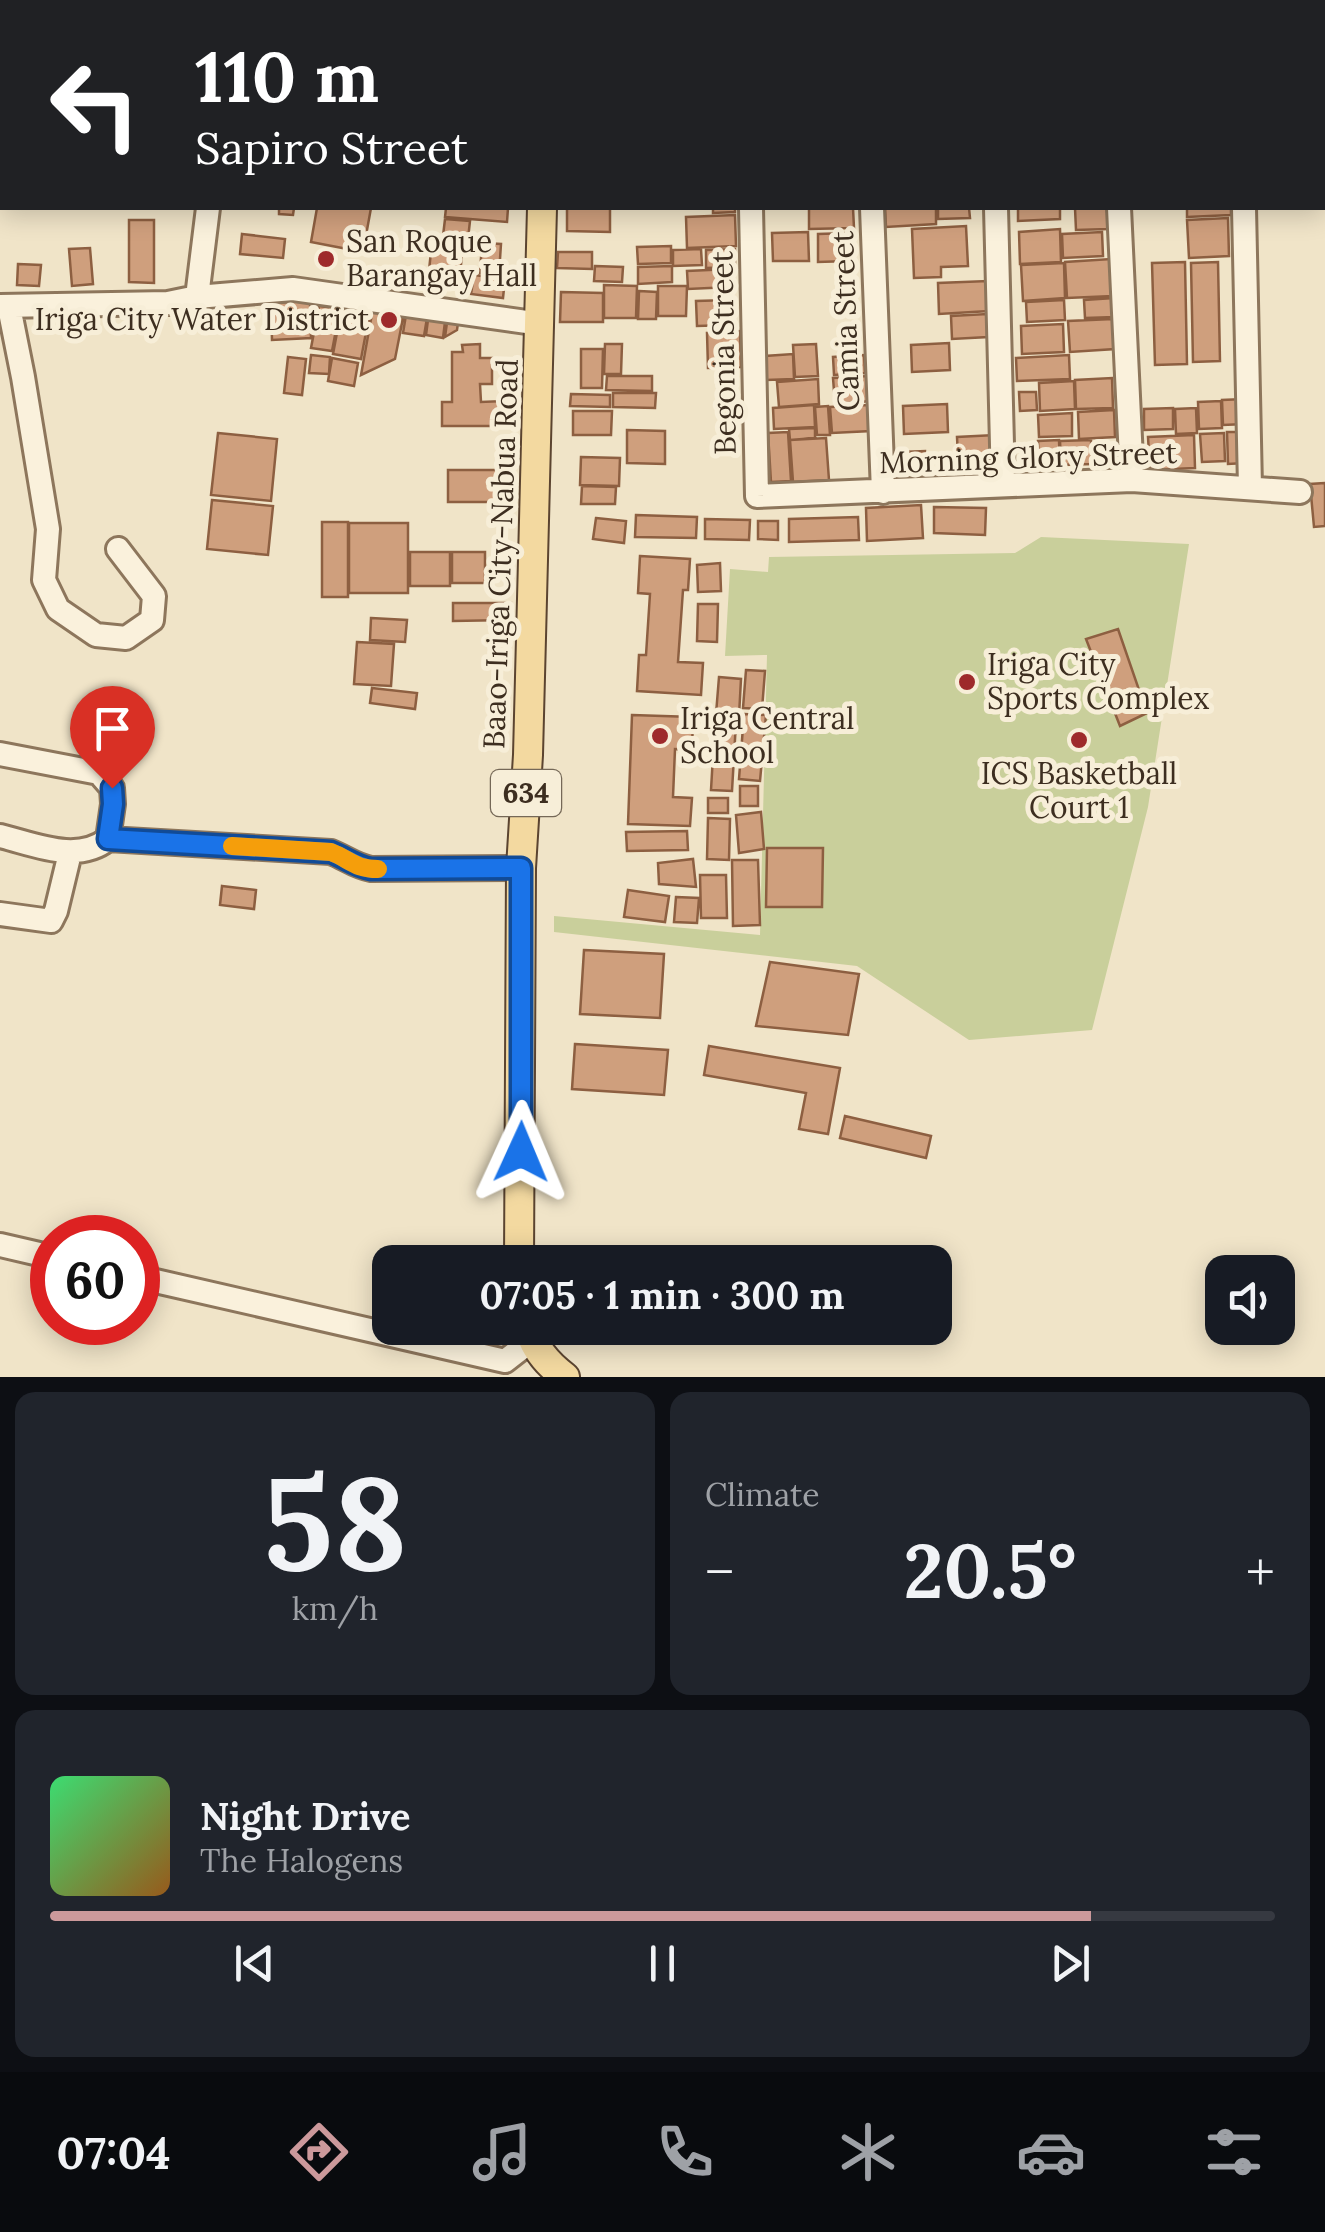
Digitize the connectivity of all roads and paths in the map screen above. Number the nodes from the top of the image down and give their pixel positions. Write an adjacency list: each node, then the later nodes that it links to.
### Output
1 (208, 210): 8 (street)
2 (542, 210): 10 (main road, Baao-Iriga City-Nabua Road / 634)
3 (750, 210): 16 (street, Begonia Street)
4 (872, 210): 14 (street, Camia Street)
5 (996, 210): 12 (street)
6 (1118, 210): 11 (street)
7 (1244, 210): 13 (street)
8 (197, 298): 9 (street); 10 (street)
9 (5, 307): 17 (street)
10 (541, 324): 22 (main road, Baao-Iriga City-Nabua Road / 634)
11 (1132, 480): 12 (street, Morning Glory Street); 13 (street, Morning Glory Street)
12 (1004, 484): 14 (street, Morning Glory Street)
13 (1250, 487): 15 (street, Morning Glory Street)
14 (883, 492): 16 (street, Morning Glory Street)
15 (1300, 492)
16 (757, 496)
17 (118, 549)
18 (0, 754): 20 (street)
19 (0, 836): 21 (street)
20 (108, 839): 21 (street); 22 (street)
21 (70, 852): 23 (street)
22 (521, 868): 25 (main road, Baao-Iriga City-Nabua Road / 634)
23 (0, 914)
24 (0, 1245): 26 (street)
25 (519, 1245)
26 (30, 1252)
27 (160, 1282): 30 (street)
28 (521, 1345): 30 (street)
29 (537, 1345): 31 (main road)
30 (502, 1369)
31 (565, 1377)

